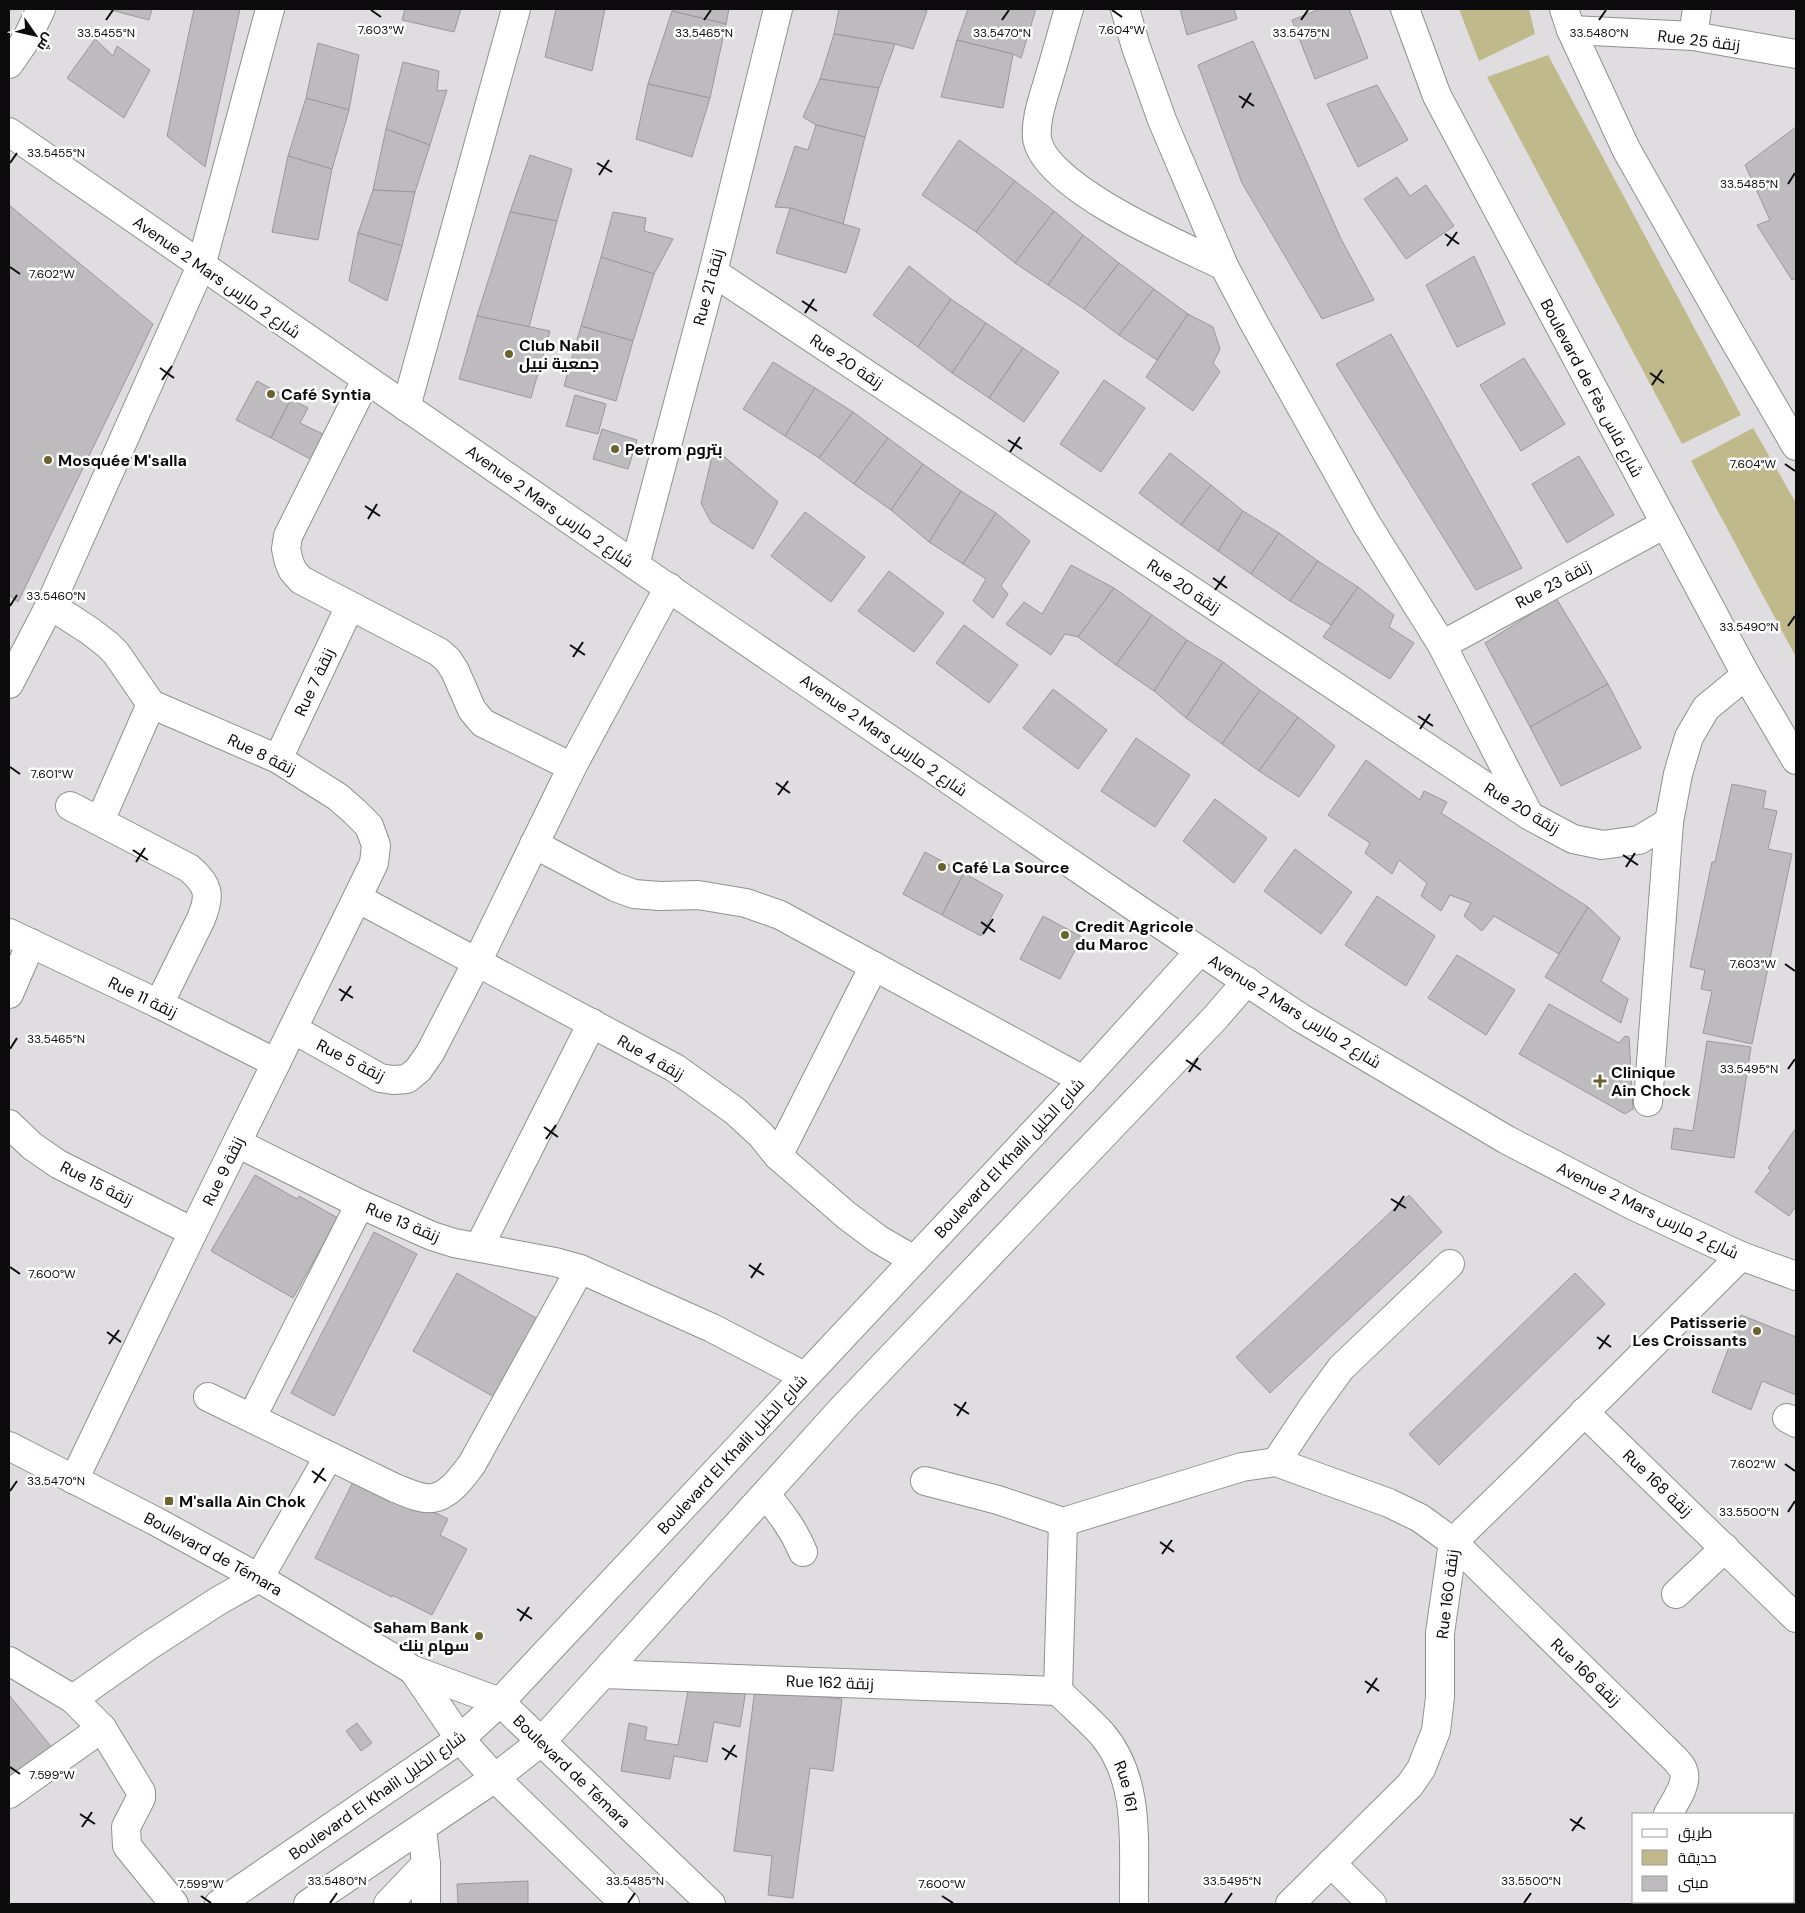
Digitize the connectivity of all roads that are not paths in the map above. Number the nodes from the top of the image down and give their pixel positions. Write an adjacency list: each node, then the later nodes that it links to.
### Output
1 (41, 9): 12 (street)
2 (270, 9): 14 (street)
3 (516, 9): 18 (street)
4 (778, 9): 16 (street, Rue 21 زنقة)
5 (1069, 9): 15 (street)
6 (1125, 9): 15 (street)
7 (1405, 9): 20 (street, Boulevard de Fès شارع فاس)
8 (1697, 9): 10 (street)
9 (1567, 20): 10 (street, Rue 25 زنقة); 19 (street)
10 (1693, 36): 11 (street, Rue 25 زنقة)
11 (1796, 54)
12 (9, 64)
13 (9, 132): 14 (street, Avenue 2 Mars شارع 2 مارس)
14 (201, 266): 17 (street, Avenue 2 Mars شارع 2 مارس); 23 (street)
15 (1224, 266): 25 (street)
16 (713, 272): 21 (street, Rue 21 زنقة); 33 (street, Rue 20 زنقة)
17 (366, 380): 18 (street, Avenue 2 Mars شارع 2 مارس); 24 (street)
18 (406, 407): 21 (street, Avenue 2 Mars شارع 2 مارس)
19 (1796, 446)
20 (1665, 524): 25 (street, Rue 23 زنقة); 26 (street, Boulevard de Fès شارع فاس)
21 (635, 565): 22 (street, Avenue 2 Mars شارع 2 مارس)
22 (669, 587): 31 (street, Rue 5 زنقة); 40 (street, Avenue 2 Mars شارع 2 مارس)
23 (50, 605): 27 (street); 28 (street)
24 (350, 606): 29 (street, Rue 7 زنقة); 31 (street)
25 (1442, 644): 33 (street)
26 (1746, 675): 30 (street, Boulevard de Fès شارع فاس); 35 (street)
27 (9, 684)
28 (151, 704): 29 (street, Rue 8 زنقة); 34 (street)
29 (278, 759): 37 (street, Rue 8 زنقة)
30 (1796, 760)
31 (572, 767): 36 (street, Rue 5 زنقة)
32 (70, 806): 34 (street)
33 (1530, 816): 35 (street, Rue 20 زنقة)
34 (100, 821): 45 (street)
35 (1669, 822): 50 (street)
36 (534, 844): 41 (street, Rue 5 زنقة); 42 (street)
37 (374, 863): 38 (street, Rue 9 زنقة)
38 (358, 898): 41 (street, Rue 4 زنقة); 47 (street, Rue 9 زنقة)
39 (20, 938): 44 (street); 45 (street, Rue 11 زنقة)
40 (1200, 951): 43 (street, Avenue 2 Mars شارع 2 مارس); 49 (street, Boulevard El Khalil شارع الخليل)
41 (477, 962): 46 (street, Rue 4 زنقة); 47 (street, Rue 5 زنقة)
42 (874, 966): 49 (street); 53 (street)
43 (1247, 981): 57 (street, Avenue 2 Mars شارع 2 مارس); 71 (street)
44 (9, 994)
45 (159, 1004): 48 (street, Rue 11 زنقة)
46 (592, 1024): 53 (street, Rue 4 زنقة); 56 (street)
47 (293, 1029): 48 (street, Rue 9 زنقة)
48 (276, 1063): 52 (street, Rue 9 زنقة)
49 (1083, 1080): 58 (street, Boulevard El Khalil شارع الخليل)
50 (1648, 1102)
51 (9, 1124): 55 (street, Rue 15 زنقة)
52 (237, 1143): 54 (street, Rue 13 زنقة); 55 (street, Rue 9 زنقة)
53 (778, 1156): 58 (street, Rue 4 زنقة)
54 (360, 1204): 56 (street, Rue 13 زنقة); 65 (street)
55 (193, 1232): 69 (street, Rue 9 زنقة)
56 (479, 1247): 60 (street, Rue 13 زنقة)
57 (1741, 1256): 61 (street, Avenue 2 Mars شارع 2 مارس); 64 (street, Rue 160 زنقة)
58 (914, 1260): 62 (street, Boulevard El Khalil شارع الخليل)
59 (1450, 1264): 68 (street)
60 (580, 1269): 62 (street, Rue 13 زنقة); 67 (street)
61 (1796, 1276)
62 (804, 1376): 84 (street, Boulevard El Khalil شارع الخليل)
63 (208, 1397): 65 (street)
64 (1584, 1412): 73 (street, Rue 160 زنقة); 74 (street, Rue 168 زنقة)
65 (252, 1417): 67 (street)
66 (9, 1446): 69 (street, Boulevard de Témara)
67 (330, 1456): 76 (street)
68 (1276, 1462): 72 (street); 73 (street, Rue 166 زنقة)
69 (74, 1480): 76 (street, Boulevard de Témara)
70 (925, 1481): 72 (street)
71 (766, 1495): 75 (street); 81 (street)
72 (1063, 1522): 82 (street)
73 (1453, 1542): 90 (street, Rue 166 زنقة); 92 (street, Rue 160 زنقة)
74 (1725, 1548): 77 (street); 78 (street, Rue 168 زنقة)
75 (803, 1552)
76 (259, 1578): 80 (street, Boulevard de Témara); 83 (street)
77 (1676, 1594)
78 (1796, 1618)
79 (9, 1661): 83 (street)
80 (413, 1670): 84 (street, Boulevard de Témara); 86 (street, Boulevard de Témara)
81 (602, 1674): 82 (street, Rue 162 زنقة); 87 (street)
82 (1058, 1691): 101 (street, Rue 161)
83 (73, 1699): 85 (street)
84 (500, 1702): 86 (street, Boulevard El Khalil شارع الخليل); 87 (street, Boulevard de Témara)
85 (102, 1728): 89 (street); 94 (street)
86 (460, 1739): 88 (street, Boulevard de Témara); 95 (street, Boulevard El Khalil شارع الخليل)
87 (542, 1741): 88 (street); 100 (street, Boulevard de Témara)
88 (495, 1778): 91 (street); 99 (street, Boulevard de Témara)
89 (9, 1794)
90 (1669, 1813)
91 (422, 1828): 93 (street); 96 (street)
92 (1331, 1863): 102 (street, Rue 160 زنقة); 103 (street)
93 (426, 1864): 97 (street); 98 (street)
94 (174, 1904)
95 (219, 1904)
96 (308, 1904)
97 (388, 1904)
98 (426, 1904)
99 (625, 1904)
100 (711, 1904)
101 (1134, 1904)
102 (1290, 1904)
103 (1372, 1904)

